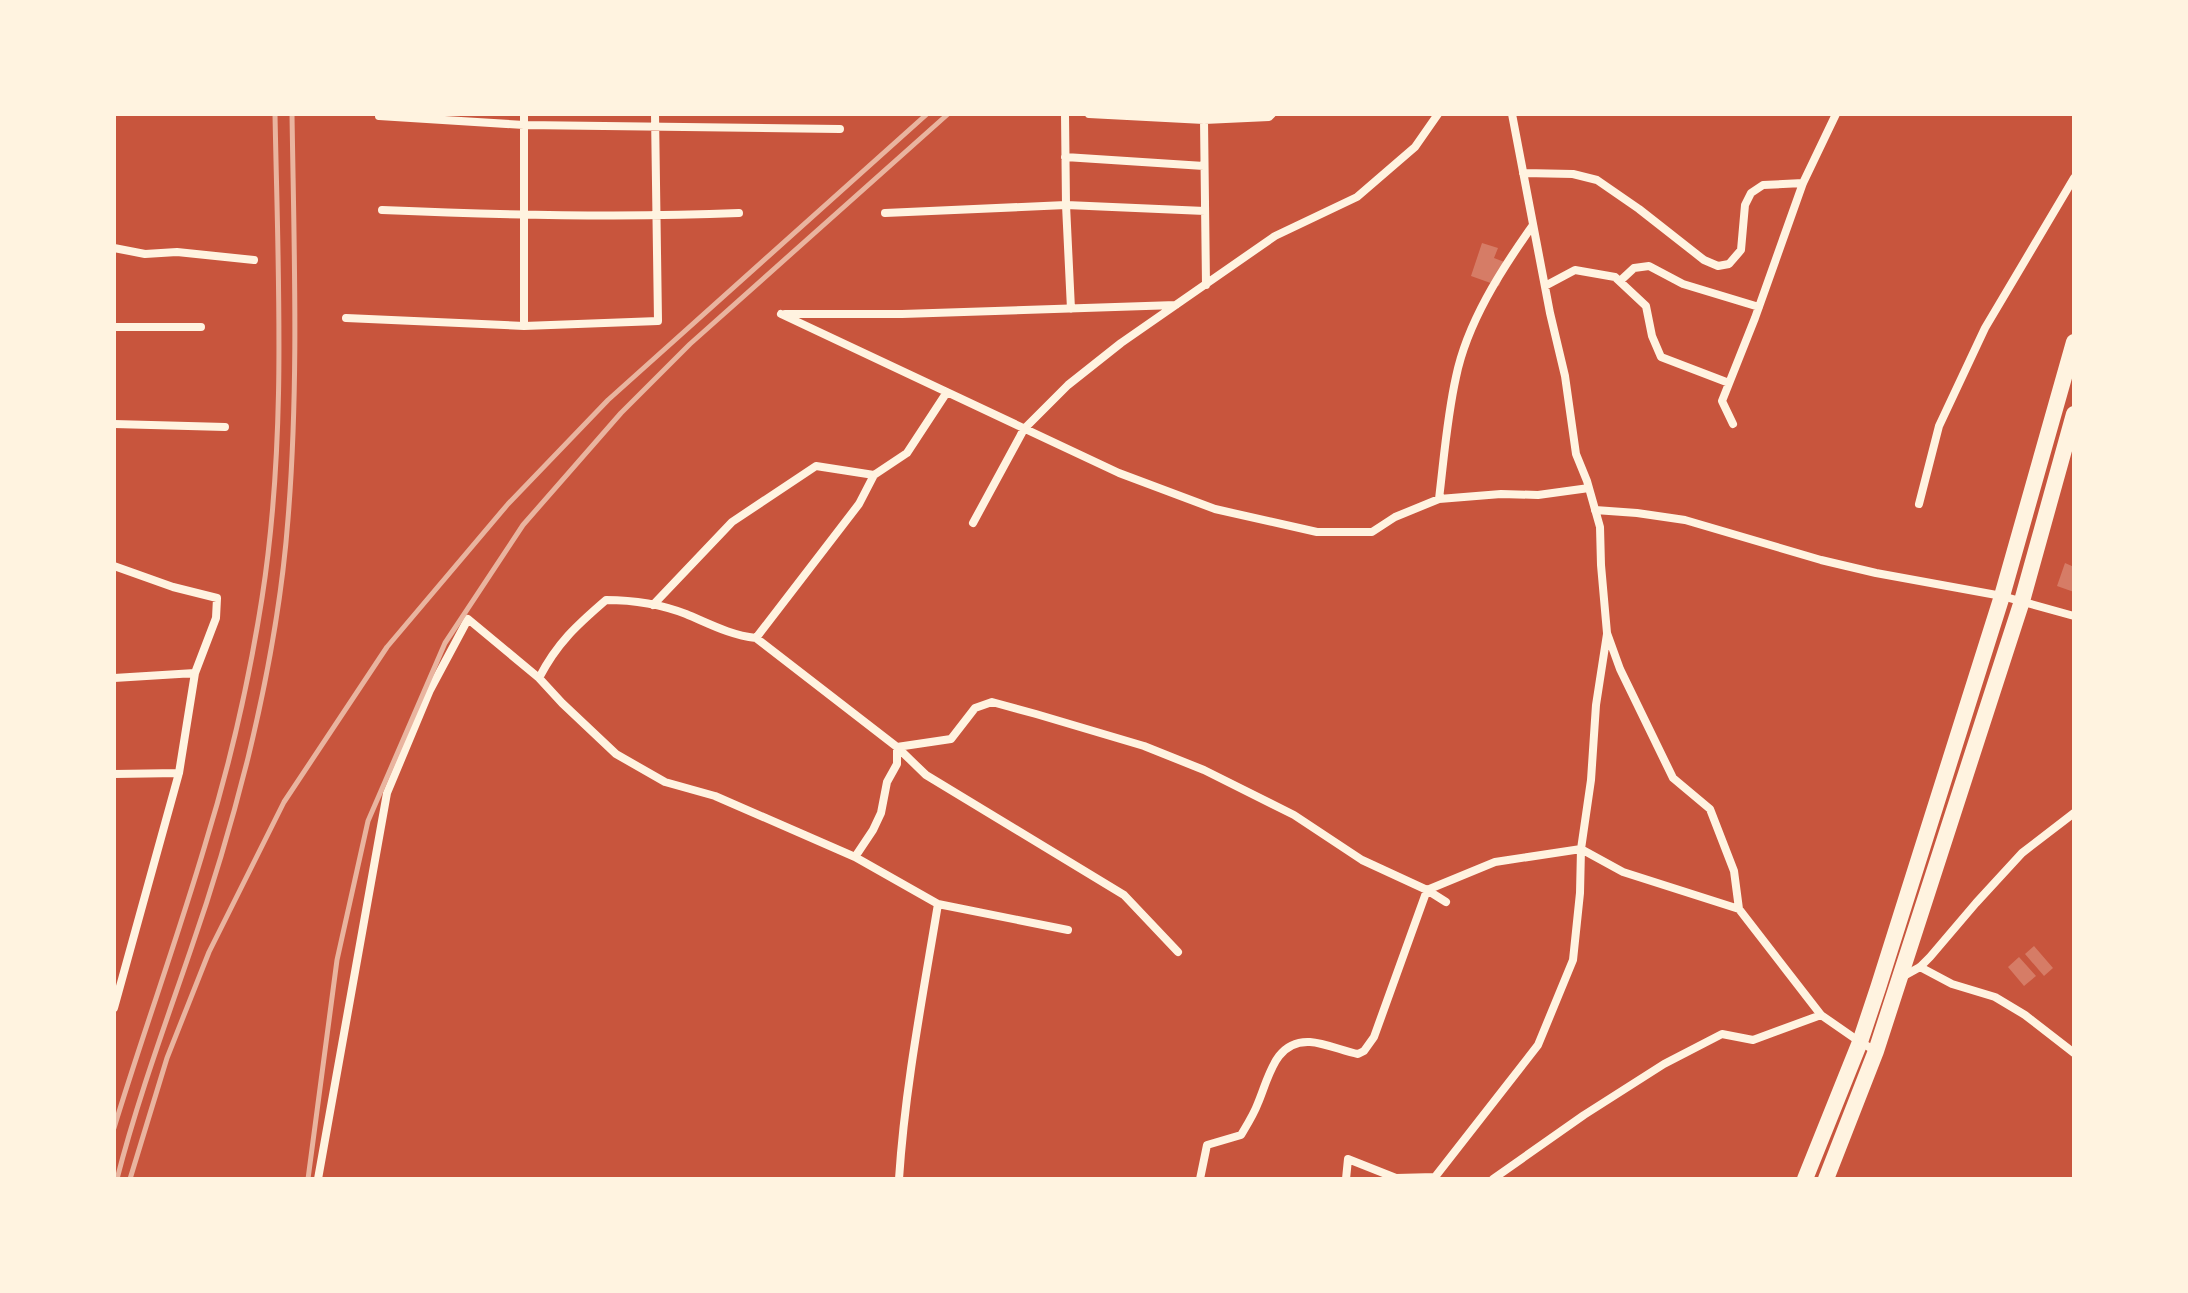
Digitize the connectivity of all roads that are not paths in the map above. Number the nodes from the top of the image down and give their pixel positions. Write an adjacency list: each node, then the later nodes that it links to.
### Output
1 (524, 114): 11 (street)
2 (655, 114): 12 (street)
3 (1065, 114): 14 (street)
4 (1089, 114): 10 (street)
5 (1272, 114): 10 (street)
6 (1438, 114): 30 (street)
7 (1512, 114): 16 (street)
8 (1836, 114): 18 (street)
9 (379, 116): 11 (street)
10 (1204, 117): 15 (street)
11 (524, 125): 12 (street); 24 (street)
12 (655, 126): 13 (street); 25 (street)
13 (840, 129)
14 (1065, 157): 15 (street); 19 (street)
15 (1204, 166): 21 (street)
16 (1523, 173): 18 (street); 26 (street)
17 (2074, 178): 50 (street)
18 (1803, 183): 33 (street)
19 (1066, 205): 21 (street); 23 (street); 34 (street)
20 (382, 210): 24 (street)
21 (1205, 211): 30 (street)
22 (739, 213): 25 (street)
23 (885, 213)
24 (524, 216): 25 (street); 36 (street)
25 (656, 216): 36 (street)
26 (1533, 225): 31 (street); 49 (street)
27 (114, 248): 28 (street)
28 (254, 260)
29 (1620, 281): 31 (street); 33 (street); 40 (street)
30 (1206, 285): 32 (street)
31 (1545, 286): 48 (street)
32 (1178, 305): 34 (street); 46 (street)
33 (1759, 307): 40 (street)
34 (1071, 309): 41 (street)
35 (346, 318): 36 (street)
36 (524, 326)
37 (114, 327): 38 (street)
38 (201, 327)
39 (2074, 342): 54 (main road)
40 (1729, 383): 44 (street)
41 (947, 392): 46 (street); 47 (street)
42 (2074, 414): 55 (main road)
43 (114, 424): 45 (street)
44 (1733, 424)
45 (225, 427)
46 (1024, 429): 49 (street); 52 (street)
47 (874, 475): 56 (street); 59 (street)
48 (1589, 488): 49 (street); 51 (street)
49 (1439, 499)
50 (1919, 504)
51 (1595, 510): 54 (street); 58 (street)
52 (973, 523)
53 (114, 566): 60 (street)
54 (2002, 596): 55 (street); 77 (main road)
55 (2022, 601): 57 (street); 76 (main road)
56 (653, 605): 59 (street); 62 (street)
57 (2074, 616)
58 (1607, 633): 67 (street); 72 (street)
59 (756, 638): 63 (street)
60 (195, 673): 61 (street); 64 (street)
61 (114, 678)
62 (539, 678): 68 (street); 83 (street)
63 (897, 747): 68 (street); 69 (street); 74 (street)
64 (179, 773): 65 (street); 78 (street)
65 (114, 774)
66 (2074, 813): 75 (street)
67 (1581, 849): 69 (street); 72 (street); 86 (street)
68 (855, 857): 71 (street)
69 (1427, 890): 70 (street); 85 (street)
70 (1446, 902)
71 (938, 904): 73 (street); 84 (street)
72 (1739, 909): 79 (street)
73 (1068, 930)
74 (1178, 952)
75 (1920, 967): 76 (street); 82 (street)
76 (1900, 978): 77 (street); 81 (main road)
77 (1878, 988): 80 (main road)
78 (114, 1008)
79 (1821, 1015): 80 (street); 87 (street)
80 (1860, 1042): 81 (street); 88 (main road)
81 (1876, 1051): 89 (main road)
82 (2074, 1053)
83 (318, 1179)
84 (899, 1179)
85 (1200, 1179)
86 (1346, 1179)
87 (1493, 1179)
88 (1805, 1179)
89 (1826, 1179)

